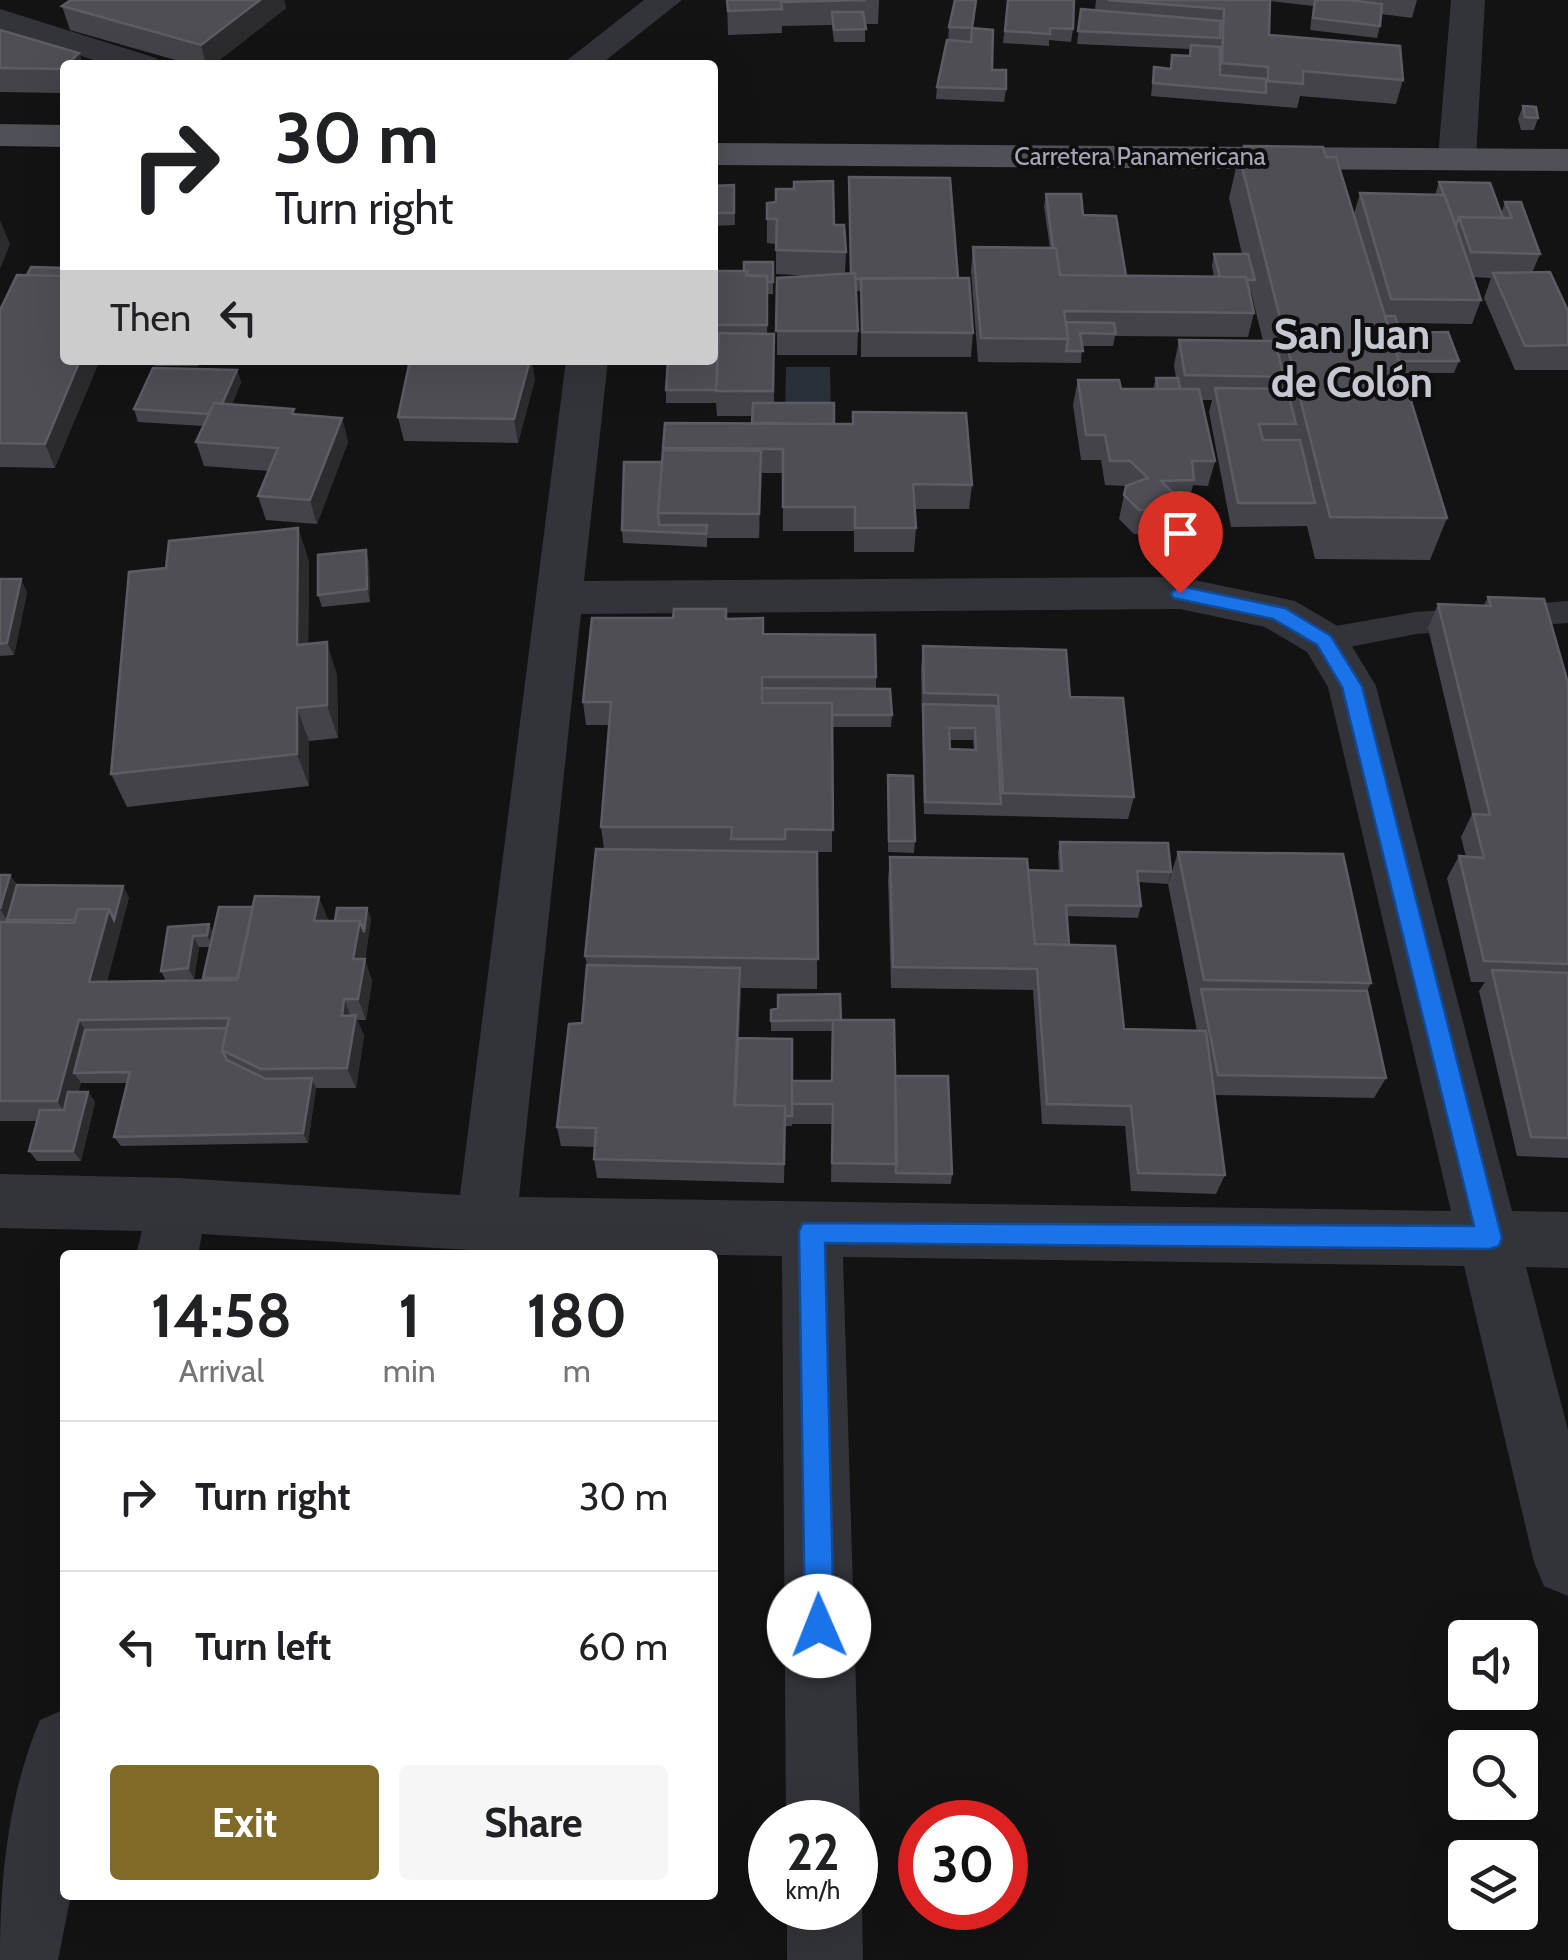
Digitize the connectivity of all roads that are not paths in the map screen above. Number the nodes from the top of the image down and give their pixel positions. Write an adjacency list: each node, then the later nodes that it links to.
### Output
1 (666, 0): 7 (street)
2 (1468, 0): 11 (street)
3 (66, 10): 5 (street)
4 (0, 19): 5 (street)
5 (34, 30): 6 (street)
6 (128, 60)
7 (585, 60)
8 (0, 135): 9 (main road)
9 (60, 136)
10 (718, 154): 11 (main road, Carretera Panamericana)
11 (1457, 158): 12 (main road, Carretera Panamericana)
12 (1568, 160)
13 (586, 365): 14 (street)
14 (556, 598): 16 (street); 18 (street)
15 (1568, 612): 16 (lane)
16 (1324, 640): 21 (street)
17 (0, 1201): 19 (street)
18 (486, 1224): 19 (street); 20 (street)
19 (172, 1230)
20 (812, 1231): 21 (street); 25 (street)
21 (1490, 1238): 22 (street); 23 (street)
22 (1568, 1240)
23 (1568, 1562)
24 (60, 1769): 27 (street)
25 (823, 1800)
26 (825, 1930): 28 (street)
27 (20, 1960)
28 (826, 1960)

